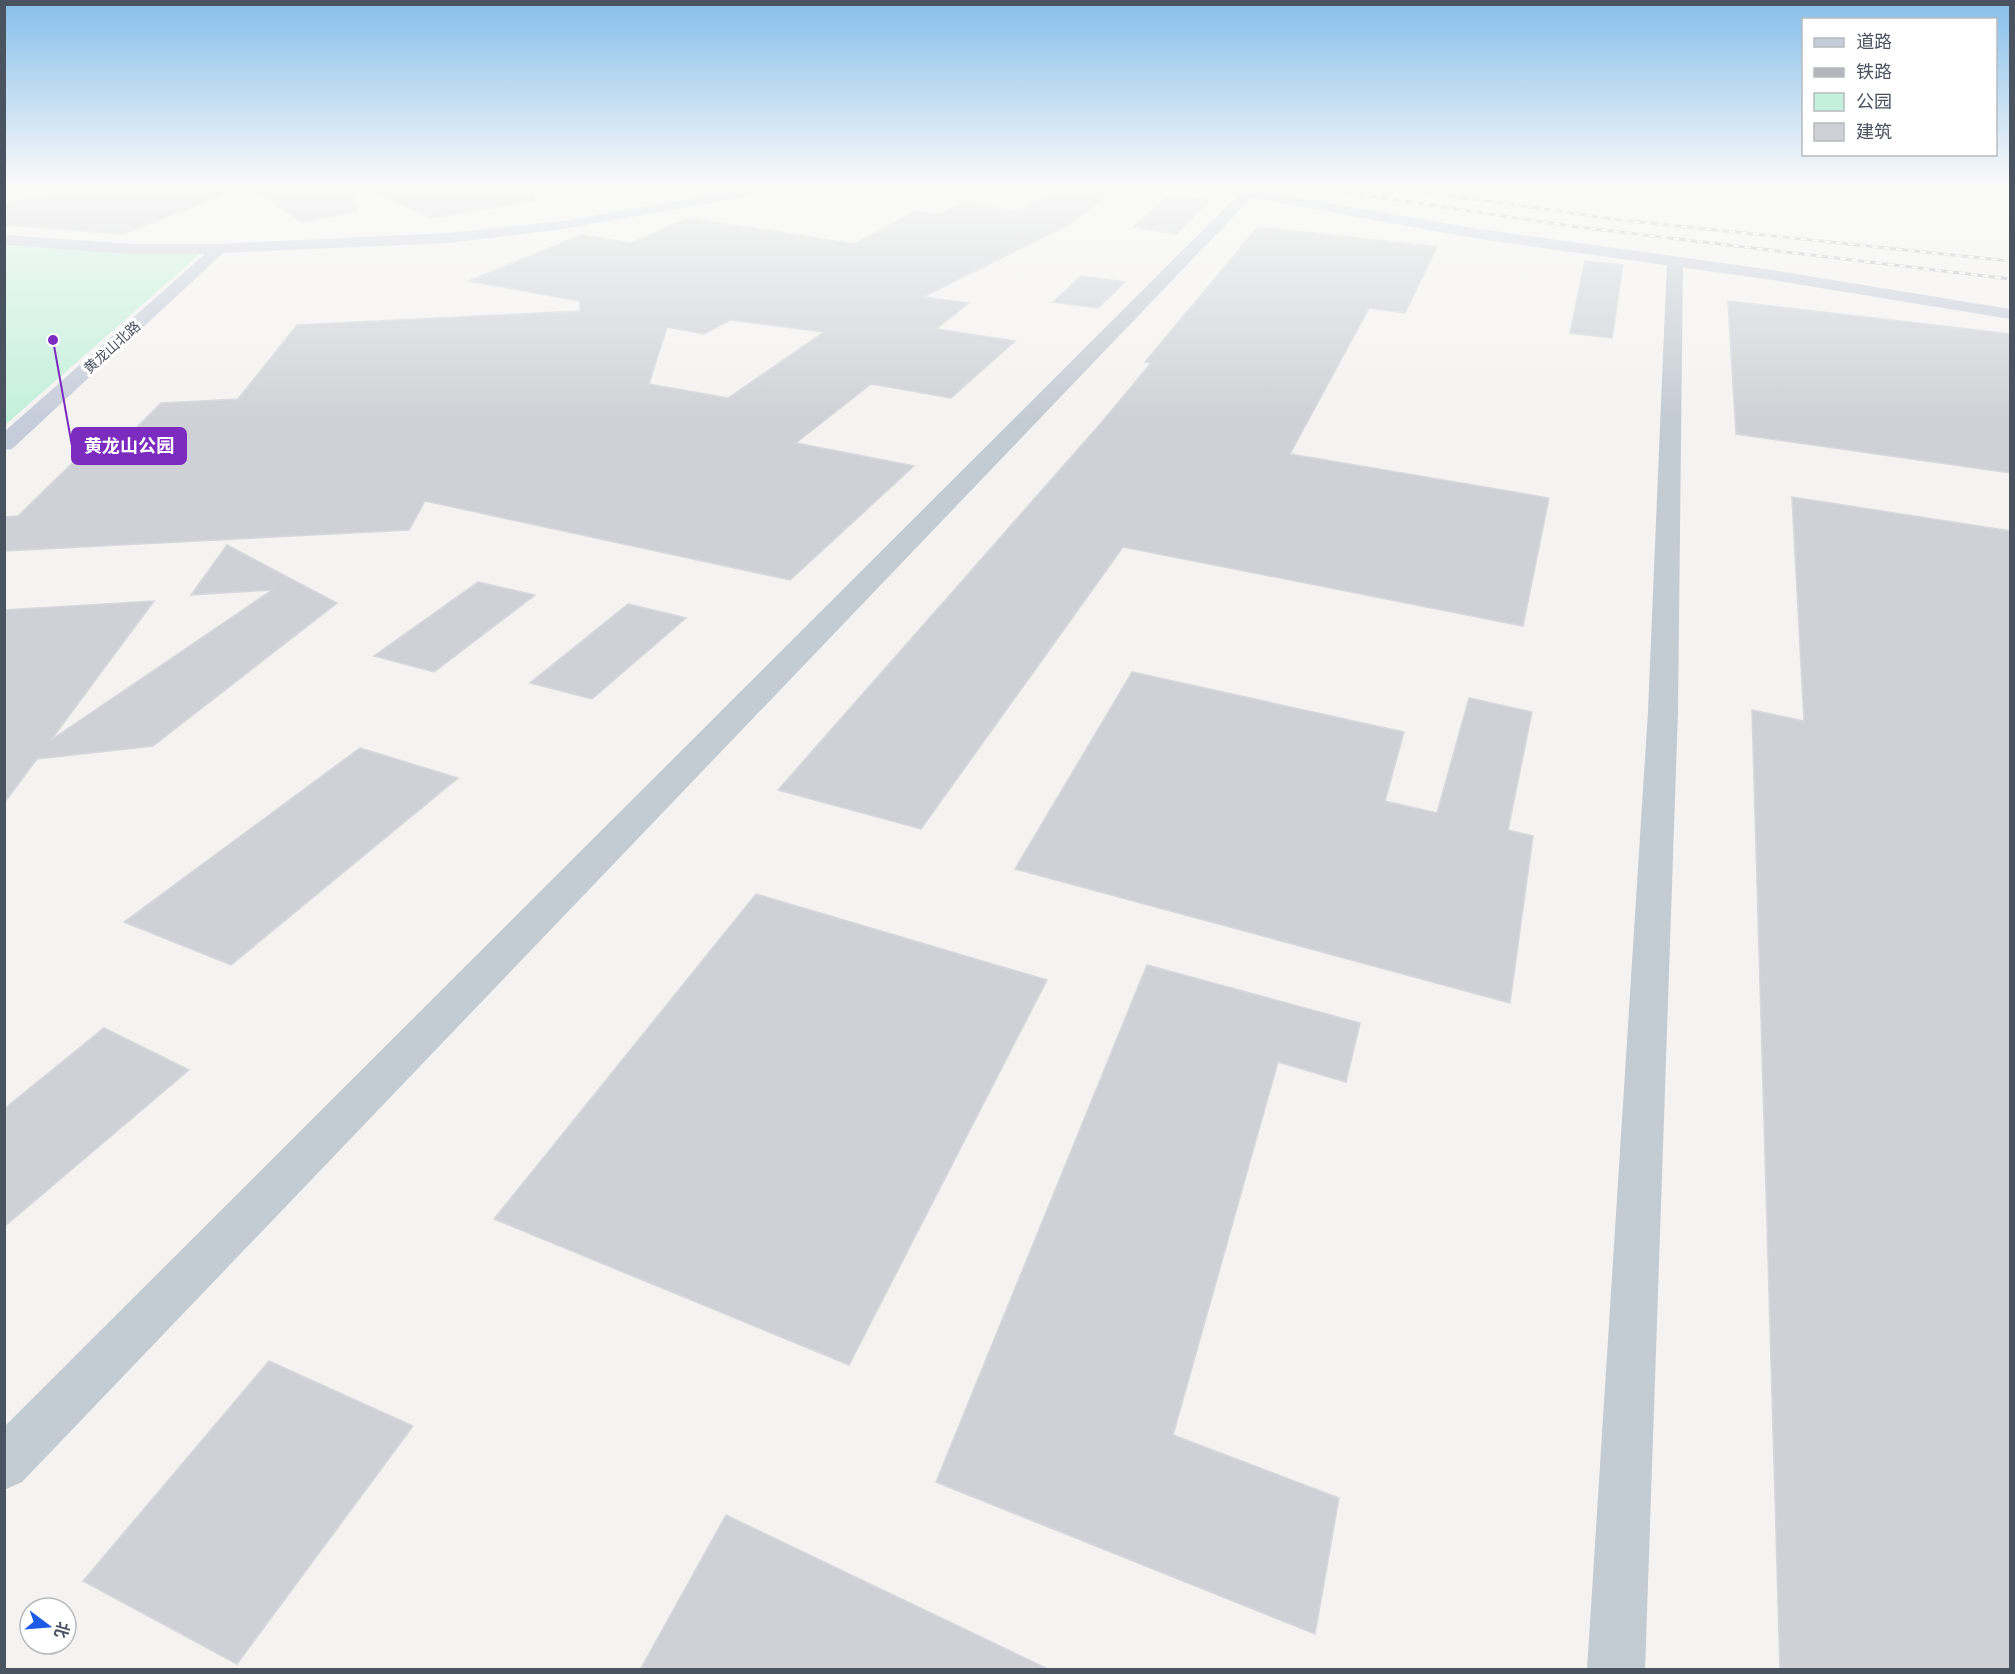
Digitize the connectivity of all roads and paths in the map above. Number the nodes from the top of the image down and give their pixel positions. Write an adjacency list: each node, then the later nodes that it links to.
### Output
1 (202, 264): 6 (street, 黄龙山北路)
2 (1178, 264): 7 (street)
3 (1675, 264): 8 (street)
4 (1695, 264): 5 (street)
5 (2010, 314)
6 (4, 444)
7 (4, 1464)
8 (1616, 1670)

